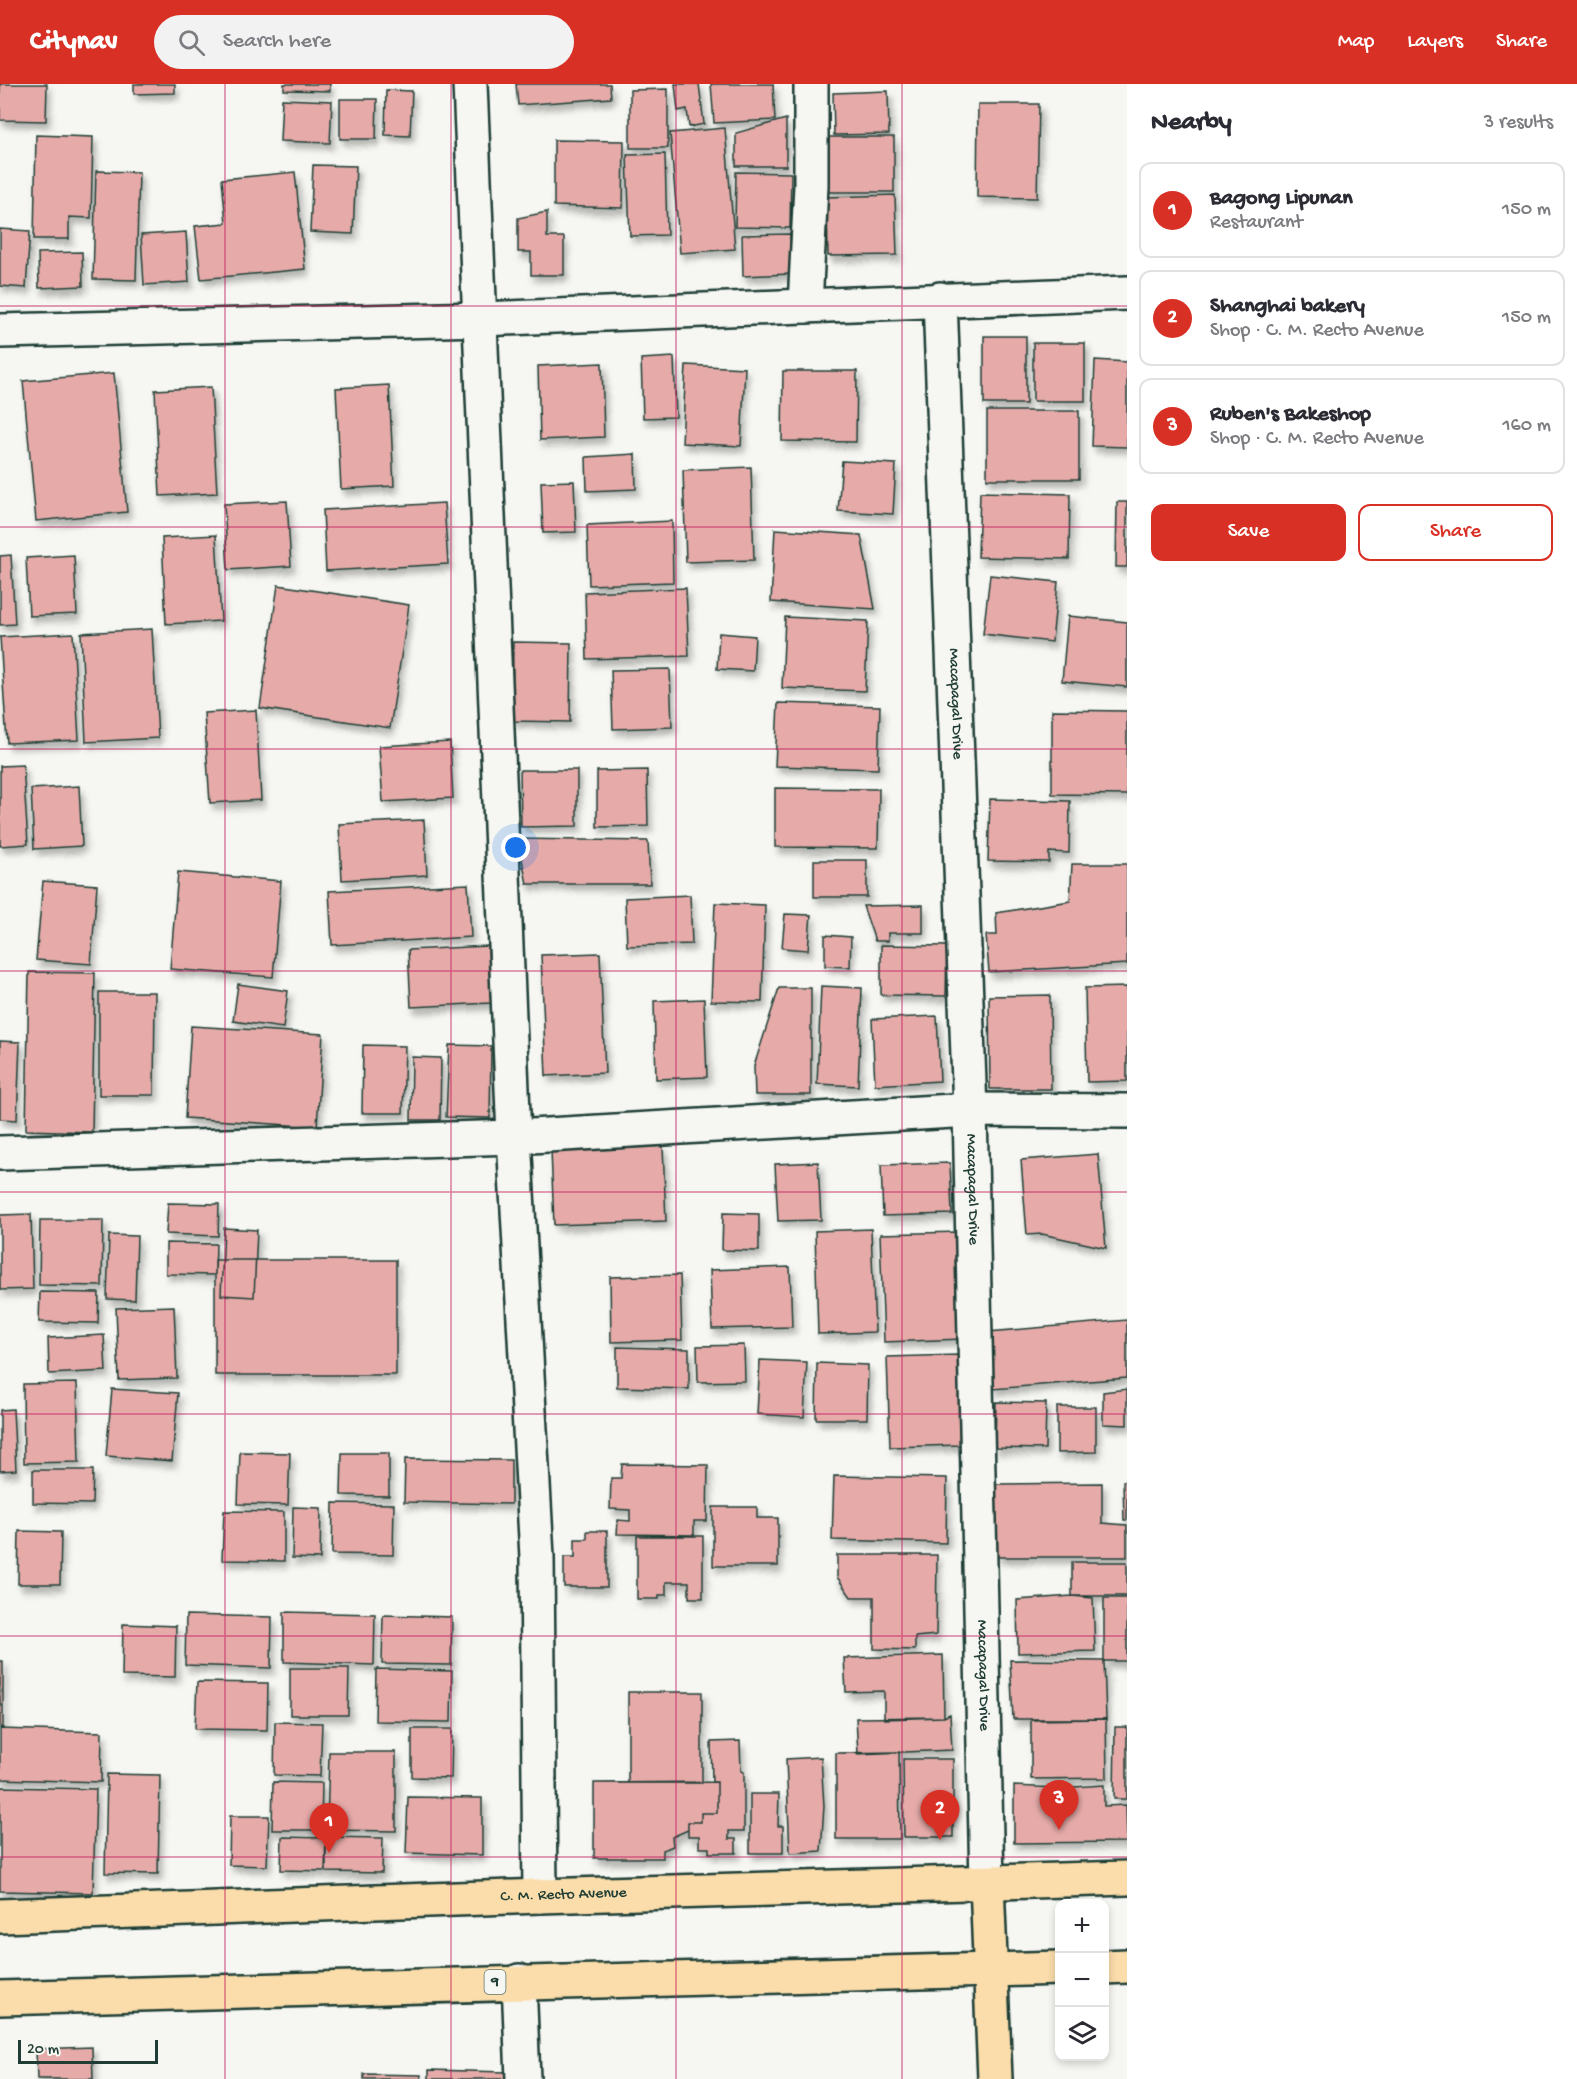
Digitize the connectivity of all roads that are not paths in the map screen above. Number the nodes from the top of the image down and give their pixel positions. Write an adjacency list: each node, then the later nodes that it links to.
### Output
1 (470, 84): 6 (street)
2 (812, 84): 5 (street)
3 (1127, 293): 4 (street)
4 (940, 299): 5 (street); 8 (street, Macapagal Drive)
5 (805, 306): 6 (street)
6 (482, 320): 7 (street); 10 (street)
7 (0, 331)
8 (970, 1110): 9 (street); 10 (street); 13 (street, Macapagal Drive)
9 (1127, 1111)
10 (514, 1137): 11 (street); 14 (street)
11 (0, 1153)
12 (1127, 1878): 13 (main road, C. M. Recto Avenue)
13 (987, 1883): 14 (main road, C. M. Recto Avenue); 19 (main road, Macapagal Drive)
14 (540, 1896): 15 (main road, C. M. Recto Avenue)
15 (0, 1916)
16 (1109, 1966): 17 (main road)
17 (1127, 1966)
18 (1055, 1968): 19 (main road, 9)
19 (990, 1970): 20 (main road, 9); 23 (main road, Macapagal Drive)
20 (519, 1981): 21 (main road, 9); 22 (street)
21 (0, 1998)
22 (523, 2079)
23 (995, 2079)

